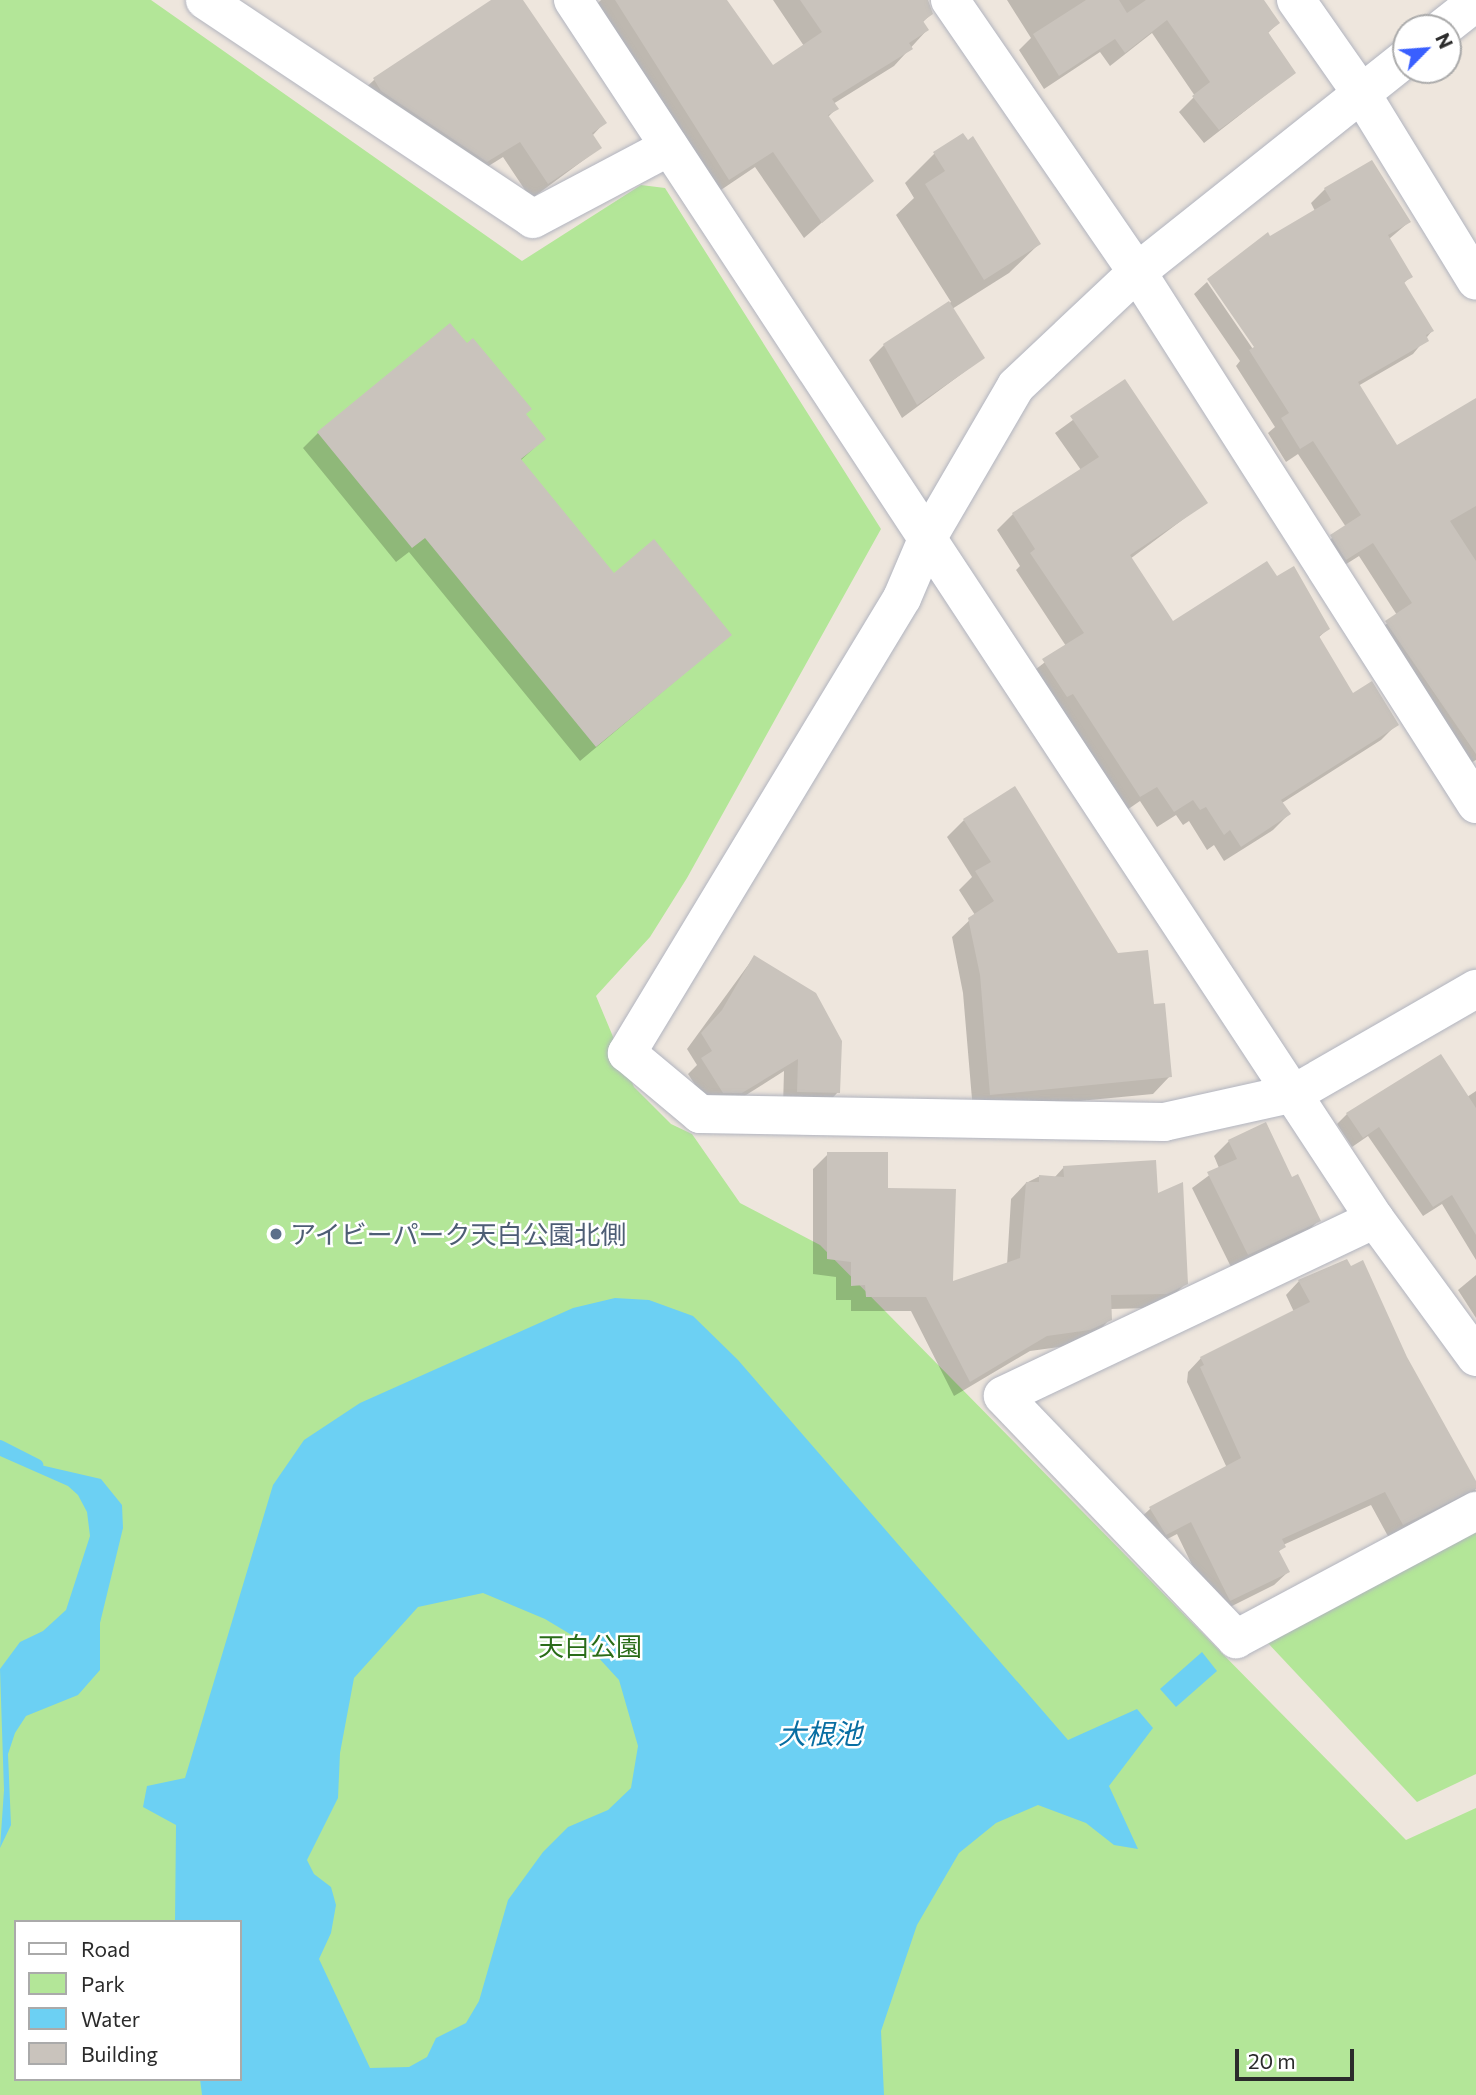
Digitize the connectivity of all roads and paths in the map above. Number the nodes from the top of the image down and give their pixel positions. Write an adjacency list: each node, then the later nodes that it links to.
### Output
1 (205, 0): 9 (street)
2 (573, 0): 9 (street)
3 (950, 0): 10 (street)
4 (1296, 0): 8 (street)
5 (1476, 2): 6 (street)
6 (1461, 14)
7 (1392, 69): 8 (street)
8 (1361, 93): 10 (street); 11 (street)
9 (669, 147): 12 (street)
10 (1137, 272): 12 (street); 13 (street)
11 (1476, 281)
12 (928, 537): 15 (street); 15 (street)
13 (1476, 804)
14 (1476, 989): 15 (street)
15 (1295, 1093): 16 (street)
16 (1375, 1219): 17 (street); 18 (street)
17 (1476, 1357)
18 (1476, 1511)

